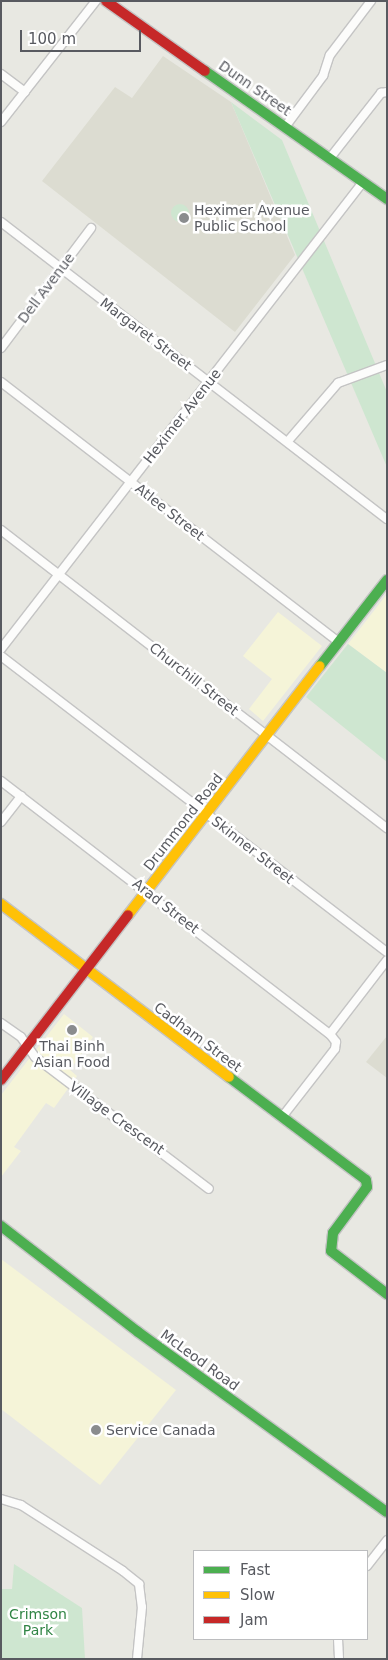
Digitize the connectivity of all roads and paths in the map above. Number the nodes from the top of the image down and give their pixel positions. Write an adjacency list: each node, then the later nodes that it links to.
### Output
1 (96, 1): 5 (street)
2 (106, 1): 8 (main road, Dunn Street)
3 (371, 1): 8 (street)
4 (1, 74): 5 (street)
5 (25, 92): 7 (street)
6 (387, 92): 9 (street)
7 (1, 122)
8 (285, 126): 9 (main road, Dunn Street)
9 (330, 158): 10 (main road, Dunn Street)
10 (363, 182): 11 (main road, Dunn Street); 17 (street, Heximer Avenue)
11 (387, 199)
12 (1, 222): 14 (street, Margaret Street)
13 (91, 228): 14 (street, Dell Avenue)
14 (61, 269): 15 (street, Dell Avenue); 17 (street, Margaret Street)
15 (1, 348)
16 (387, 365): 19 (street)
17 (209, 381): 19 (street, Margaret Street); 20 (street, Heximer Avenue)
18 (1, 382): 20 (street, Atlee Street)
19 (288, 441): 21 (street, Margaret Street)
20 (131, 482): 23 (street, Heximer Avenue); 25 (street, Atlee Street)
21 (387, 519)
22 (1, 530): 23 (street, Churchill Street)
23 (60, 575): 26 (street, Heximer Avenue); 28 (street, Churchill Street)
24 (387, 580): 25 (main road, Drummond Road)
25 (339, 642): 28 (main road, Drummond Road)
26 (1, 649)
27 (1, 656): 31 (street, Skinner Street)
28 (268, 735): 31 (main road, Drummond Road); 33 (street, Churchill Street)
29 (1, 781): 30 (street, Arad Street)
30 (21, 796): 32 (street); 34 (street, Arad Street)
31 (207, 814): 34 (main road, Drummond Road); 36 (street, Skinner Street)
32 (1, 822)
33 (387, 828)
34 (146, 890): 38 (main road, Drummond Road); 40 (street, Arad Street)
35 (1, 904): 38 (main road, Cadham Street)
36 (387, 952)
37 (387, 960): 40 (street)
38 (86, 969): 41 (main road, Drummond Road); 43 (main road, Cadham Street)
39 (1, 1023): 41 (street, Village Crescent)
40 (330, 1034): 43 (street)
41 (27, 1046): 42 (main road, Drummond Road); 44 (street, Village Crescent)
42 (1, 1080)
43 (282, 1117): 46 (main road, Cadham Street)
44 (209, 1189)
45 (1, 1226): 48 (main road, McLeod Road)
46 (387, 1294)
47 (1, 1499): 52 (street)
48 (387, 1512)
49 (387, 1540): 50 (street)
50 (368, 1565)
51 (338, 1640): 53 (street)
52 (137, 1659)
53 (339, 1659)

